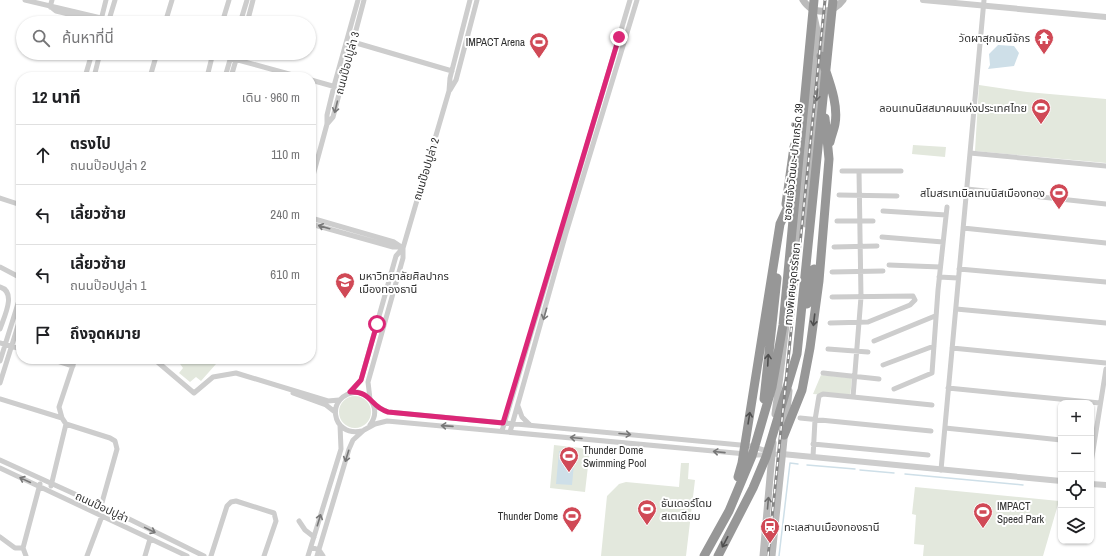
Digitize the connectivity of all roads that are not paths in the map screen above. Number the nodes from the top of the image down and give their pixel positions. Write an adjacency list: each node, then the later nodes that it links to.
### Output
1 (26, 0): 21 (street)
2 (52, 0): 21 (street)
3 (106, 0): 26 (street)
4 (115, 0): 27 (street)
5 (172, 0): 28 (street)
6 (229, 0): 29 (street)
7 (247, 0): 22 (street)
8 (253, 0): 24 (street)
9 (358, 0): 53 (street, ถนนป๊อปปูล่า 3)
10 (364, 0): 35 (street, ถนนป๊อปปูล่า 3)
11 (470, 0): 33 (street, ถนนป๊อปปูล่า 2)
12 (477, 0): 34 (street, ถนนป๊อปปูล่า 2)
13 (630, 0): 150 (street)
14 (637, 0): 144 (street, one-way to 144)
15 (803, 0): 20 (main road)
16 (833, 0): 56 (highway, ทางพิเศษอุดรรัถยา)
17 (843, 0): 23 (main road, ซอยแจ้งวัฒนะ-ปากเกร็ด 39)
18 (923, 0): 19 (street)
19 (984, 3): 32 (street); 59 (street)
20 (813, 5): 23 (main road); 57 (highway, ทางพิเศษอุดรรัถยา); 65 (main road, ซอยแจ้งวัฒนะ-ปากเกร็ด 39)
21 (50, 7): 25 (street)
22 (244, 10): 24 (street); 30 (street)
23 (831, 11): 36 (main road, ซอยแจ้งวัฒนะ-ปากเกร็ด 39)
24 (250, 12): 31 (street)
25 (80, 16)
26 (101, 16)
27 (110, 16)
28 (167, 16)
29 (224, 16)
30 (242, 16)
31 (249, 16)
32 (1106, 16)
33 (464, 24): 34 (street); 44 (street, ถนนป๊อปปูล่า 2)
34 (470, 26): 55 (street, ถนนป๊อปปูล่า 2)
35 (353, 42): 44 (street); 54 (street, ถนนป๊อปปูล่า 3)
36 (821, 56): 120 (highway); 161 (main road, ซอยแจ้งวัฒนะ-ปากเกร็ด 39, one-way to 161)
37 (90, 60): 45 (street)
38 (98, 60): 46 (street)
39 (155, 60): 47 (street)
40 (211, 60): 48 (street)
41 (230, 60): 49 (street)
42 (236, 60): 50 (street)
43 (240, 60): 51 (street)
44 (452, 70): 55 (street, ถนนป๊อปปูล่า 2)
45 (86, 72)
46 (95, 72)
47 (151, 72)
48 (208, 72)
49 (226, 72)
50 (232, 72)
51 (282, 72)
52 (316, 81): 53 (street)
53 (334, 86): 54 (street); 58 (street, ถนนป๊อปปูล่า 3)
54 (341, 88): 58 (street, ถนนป๊อปปูล่า 3, one-way to 58)
55 (449, 91): 88 (street, ถนนป๊อปปูล่า 2)
56 (824, 98): 120 (highway, ทางพิเศษอุดรรัถยา); 161 (highway, one-way to 161)
57 (802, 121): 129 (highway, one-way to 57); 183 (highway, ทางพิเศษอุดรรัถยา)
58 (327, 124): 60 (street, ถนนป๊อปปูล่า 3)
59 (970, 153): 61 (street); 66 (street)
60 (316, 165)
61 (1106, 166)
62 (842, 171): 63 (street)
63 (859, 171): 64 (street); 68 (street)
64 (901, 171)
65 (802, 176): 147 (main road, ซอยแจ้งวัฒนะ-ปากเกร็ด 39); 183 (highway, one-way to 65)
66 (967, 189): 72 (street); 81 (street)
67 (839, 195): 68 (street)
68 (859, 196): 69 (street); 78 (street)
69 (897, 196)
70 (0, 198): 71 (street)
71 (16, 203)
72 (1106, 204)
73 (947, 207): 75 (street)
74 (883, 211): 75 (street)
75 (946, 215): 83 (street)
76 (316, 219): 88 (street)
77 (837, 221): 78 (street)
78 (860, 221): 79 (street); 86 (street)
79 (873, 221)
80 (316, 225): 88 (street, one-way to 80)
81 (963, 228): 84 (street); 92 (street)
82 (882, 237): 83 (street)
83 (943, 242): 91 (street)
84 (1106, 243)
85 (834, 246): 86 (street)
86 (861, 246): 87 (street); 93 (street)
87 (876, 246)
88 (402, 248): 136 (street, ถนนป๊อปปูล่า 2); 138 (street, ถนนป๊อปปูล่า 2)
89 (889, 264): 91 (street)
90 (0, 266): 96 (street)
91 (940, 268): 97 (street)
92 (959, 269): 98 (street); 99 (street)
93 (861, 271): 94 (street); 95 (street); 101 (street)
94 (883, 271)
95 (832, 272)
96 (16, 275)
97 (939, 277): 98 (street); 105 (street)
98 (958, 278): 104 (street)
99 (1106, 282)
100 (0, 287): 109 (street)
101 (861, 297): 102 (street); 108 (street); 108 (street)
102 (832, 298)
103 (16, 307): 112 (street)
104 (956, 309): 107 (street); 116 (street)
105 (935, 316): 111 (street); 114 (street)
106 (830, 323): 108 (street)
107 (1106, 323)
108 (860, 324): 118 (street)
109 (0, 329)
110 (16, 331): 113 (street)
111 (874, 341)
112 (2, 343): 113 (street); 121 (street)
113 (11, 346): 115 (street); 132 (street)
114 (934, 346): 125 (street); 135 (street)
115 (16, 348)
116 (952, 348): 122 (street); 134 (street)
117 (828, 349): 118 (street)
118 (858, 351): 119 (street); 130 (street)
119 (868, 352)
120 (797, 354): 203 (highway, ทางพิเศษอุดรรัถยา, one-way to 203)
121 (0, 361)
122 (1106, 363)
123 (67, 364): 126 (street)
124 (160, 364): 133 (street)
125 (883, 365)
126 (73, 366): 146 (street)
127 (1106, 369): 141 (street)
128 (824, 373): 130 (street)
129 (767, 376): 147 (highway); 165 (highway)
130 (855, 376): 131 (street); 137 (street)
131 (879, 379)
132 (0, 383)
133 (283, 388): 140 (street); 145 (street)
134 (948, 388): 141 (street); 156 (street)
135 (894, 389)
136 (350, 392): 138 (street); 140 (street)
137 (853, 396): 142 (street); 149 (street)
138 (370, 398): 143 (street)
139 (0, 399): 146 (street)
140 (339, 400): 145 (street)
141 (1100, 403): 162 (street)
142 (932, 405)
143 (375, 406): 150 (street); 155 (street)
144 (518, 406): 152 (street); 154 (street)
145 (335, 412): 153 (street)
146 (62, 418): 151 (street)
147 (775, 418): 166 (main road, ซอยแจ้งวัฒนะ-ปากเกร็ด 39)
148 (800, 418): 149 (street)
149 (815, 420): 158 (street); 164 (street)
150 (503, 423): 152 (street); 159 (street)
151 (66, 424): 175 (street); 182 (street)
152 (512, 424): 154 (street); 160 (street)
153 (340, 425): 157 (street); 177 (street)
154 (530, 425): 165 (street, one-way to 165)
155 (370, 426): 157 (street); 159 (street, one-way to 155)
156 (945, 428): 163 (street); 172 (street)
157 (364, 430): 180 (street, one-way to 180)
158 (931, 430)
159 (502, 431): 160 (street)
160 (510, 432): 166 (street, one-way to 160)
161 (784, 435): 167 (main road, ซอยแจ้งวัฒนะ-ปากเกร็ด 39)
162 (1094, 437)
163 (1058, 440)
164 (813, 444): 168 (street); 169 (street)
165 (751, 446): 166 (street)
166 (772, 453): 167 (street); 204 (main road, ซอยแจ้งวัฒนะ-ปากเกร็ด 39, one-way to 166)
167 (782, 454): 169 (street); 205 (main road, ซอยแจ้งวัฒนะ-ปากเกร็ด 39)
168 (928, 455)
169 (813, 457): 172 (street)
170 (0, 460): 173 (street, ถนนป๊อปปูล่า)
171 (0, 468): 179 (street, ถนนป๊อปปูล่า, one-way to 171)
172 (941, 470): 174 (street)
173 (40, 479): 175 (street, ถนนป๊อปปูล่า); 179 (street)
174 (1058, 481)
175 (52, 484): 181 (street); 182 (street, ถนนป๊อปปูล่า)
176 (1094, 484): 178 (street)
177 (330, 485): 180 (street); 186 (street, one-way to 177)
178 (1106, 485)
179 (40, 487): 181 (street, ถนนป๊อปปูล่า); 190 (street)
180 (337, 487): 191 (street)
181 (50, 491): 184 (street, ถนนป๊อปปูล่า)
182 (101, 506): 196 (street, ถนนป๊อปปูล่า, one-way to 196)
183 (729, 511): 202 (highway, ทางพิเศษอุดรรัถยา)
184 (102, 516): 188 (street, ถนนป๊อปปูล่า); 193 (street)
185 (298, 521): 186 (street)
186 (314, 536): 189 (street)
187 (0, 537): 190 (street)
188 (150, 539): 194 (street); 195 (street, ถนนป๊อปปูล่า)
189 (311, 547): 191 (street); 199 (street)
190 (23, 548): 192 (street)
191 (319, 550): 200 (street); 201 (street)
192 (26, 556)
193 (87, 556)
194 (145, 556)
195 (187, 556)
196 (204, 556)
197 (211, 556): 198 (street)
198 (264, 556)
199 (308, 556)
200 (317, 556)
201 (323, 556)
202 (704, 556)
203 (718, 556)
204 (763, 556)
205 (772, 556)

